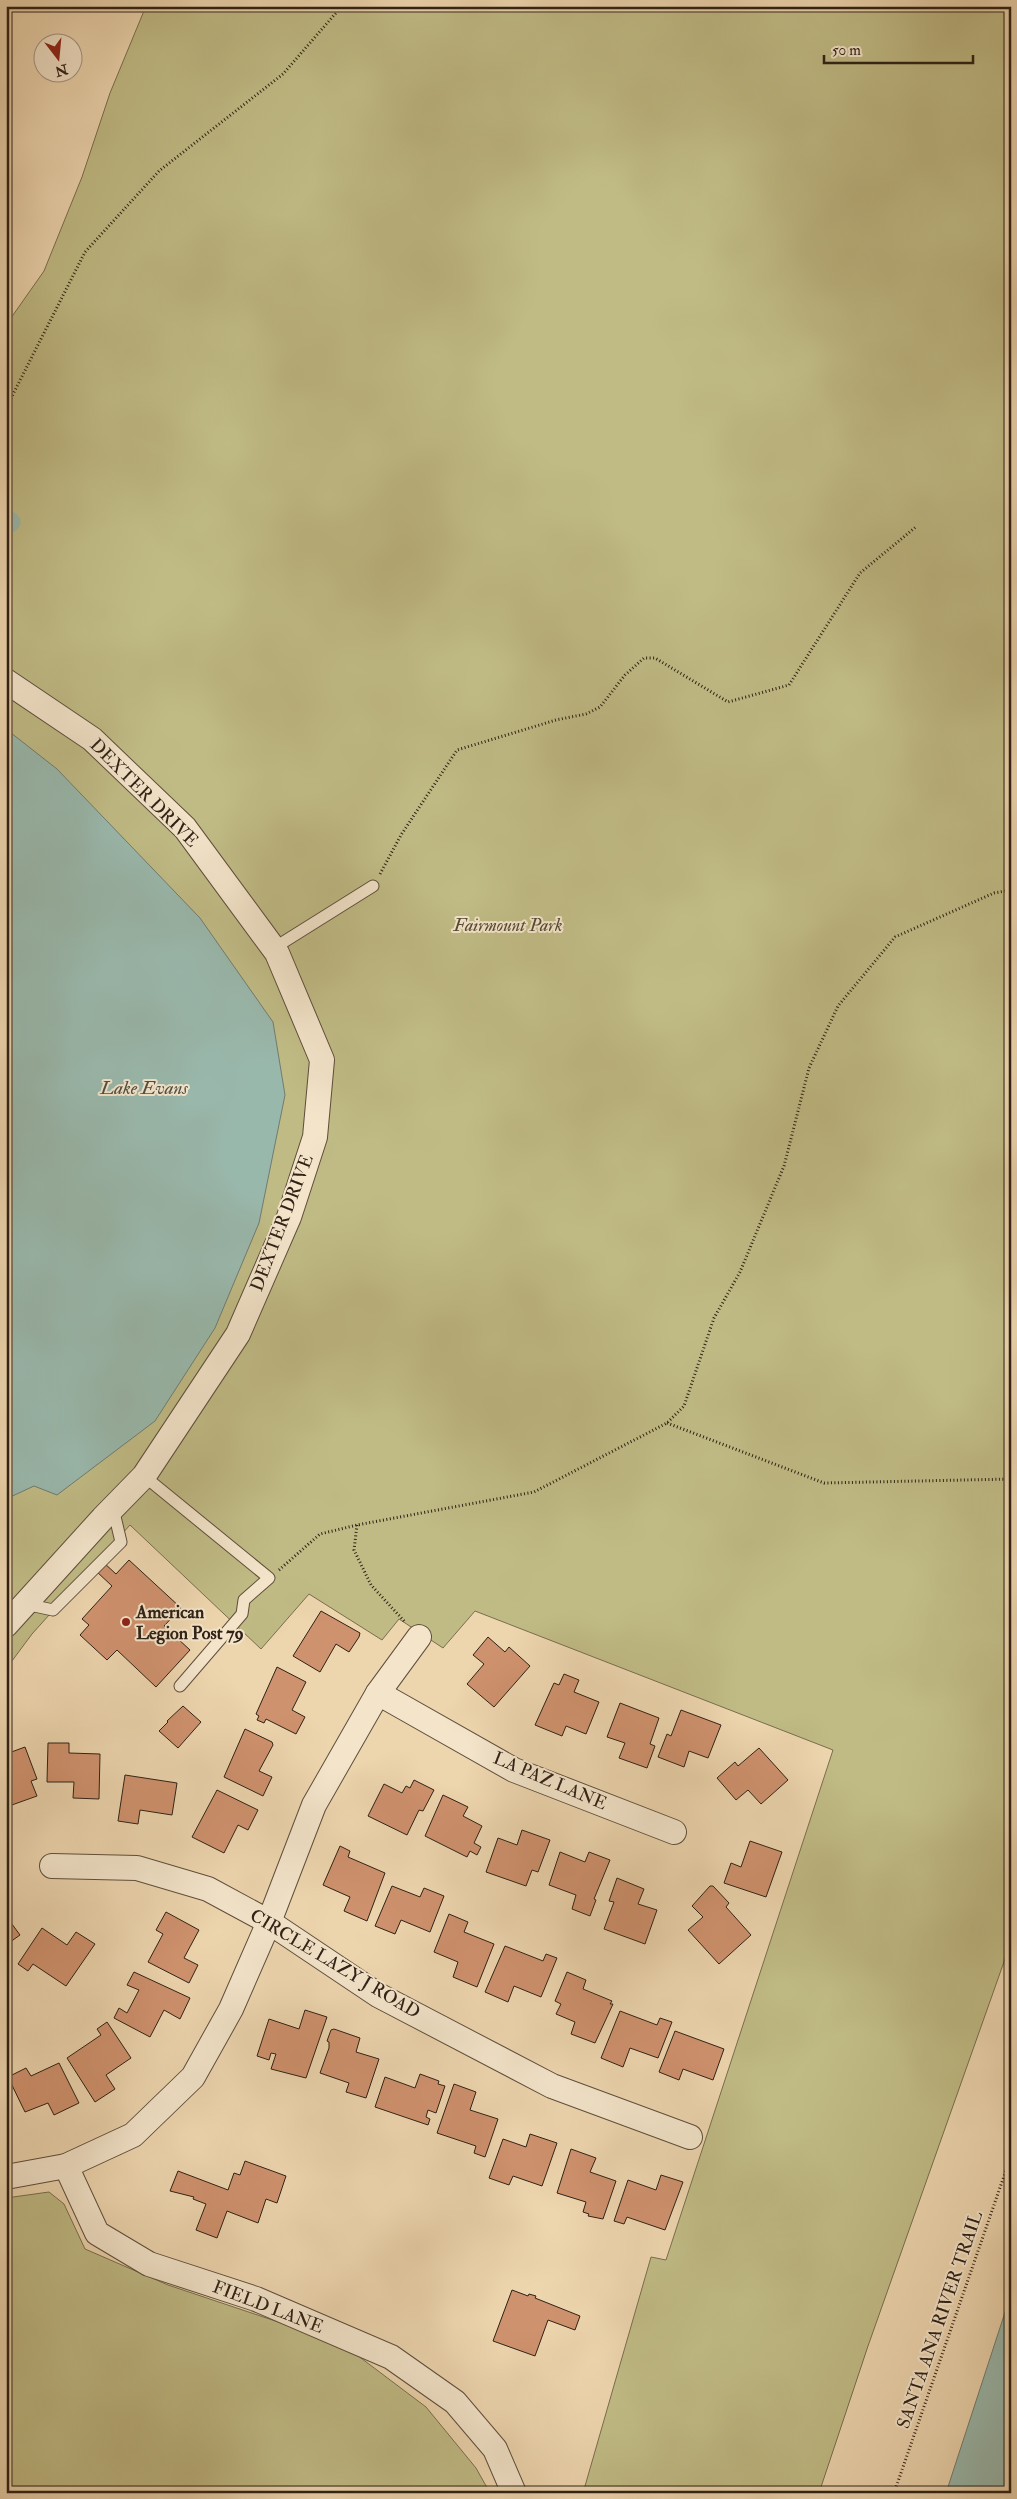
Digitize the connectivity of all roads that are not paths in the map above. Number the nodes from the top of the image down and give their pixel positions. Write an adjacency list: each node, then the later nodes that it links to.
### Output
1 (6, 681): 3 (street, DEXTER DRIVE)
2 (373, 886): 3 (lane)
3 (274, 948): 4 (street, DEXTER DRIVE)
4 (144, 1476): 5 (street, DEXTER DRIVE); 7 (lane)
5 (6, 1625)
6 (419, 1637): 8 (street)
7 (180, 1686)
8 (378, 1694): 9 (street, LA PAZ LANE); 11 (street)
9 (674, 1832)
10 (52, 1866): 11 (street, CIRCLE LAZY J ROAD)
11 (268, 1922): 12 (street, CIRCLE LAZY J ROAD); 13 (street)
12 (690, 2137)
13 (66, 2166): 14 (street); 15 (street, FIELD LANE)
14 (6, 2176)
15 (514, 2493)

